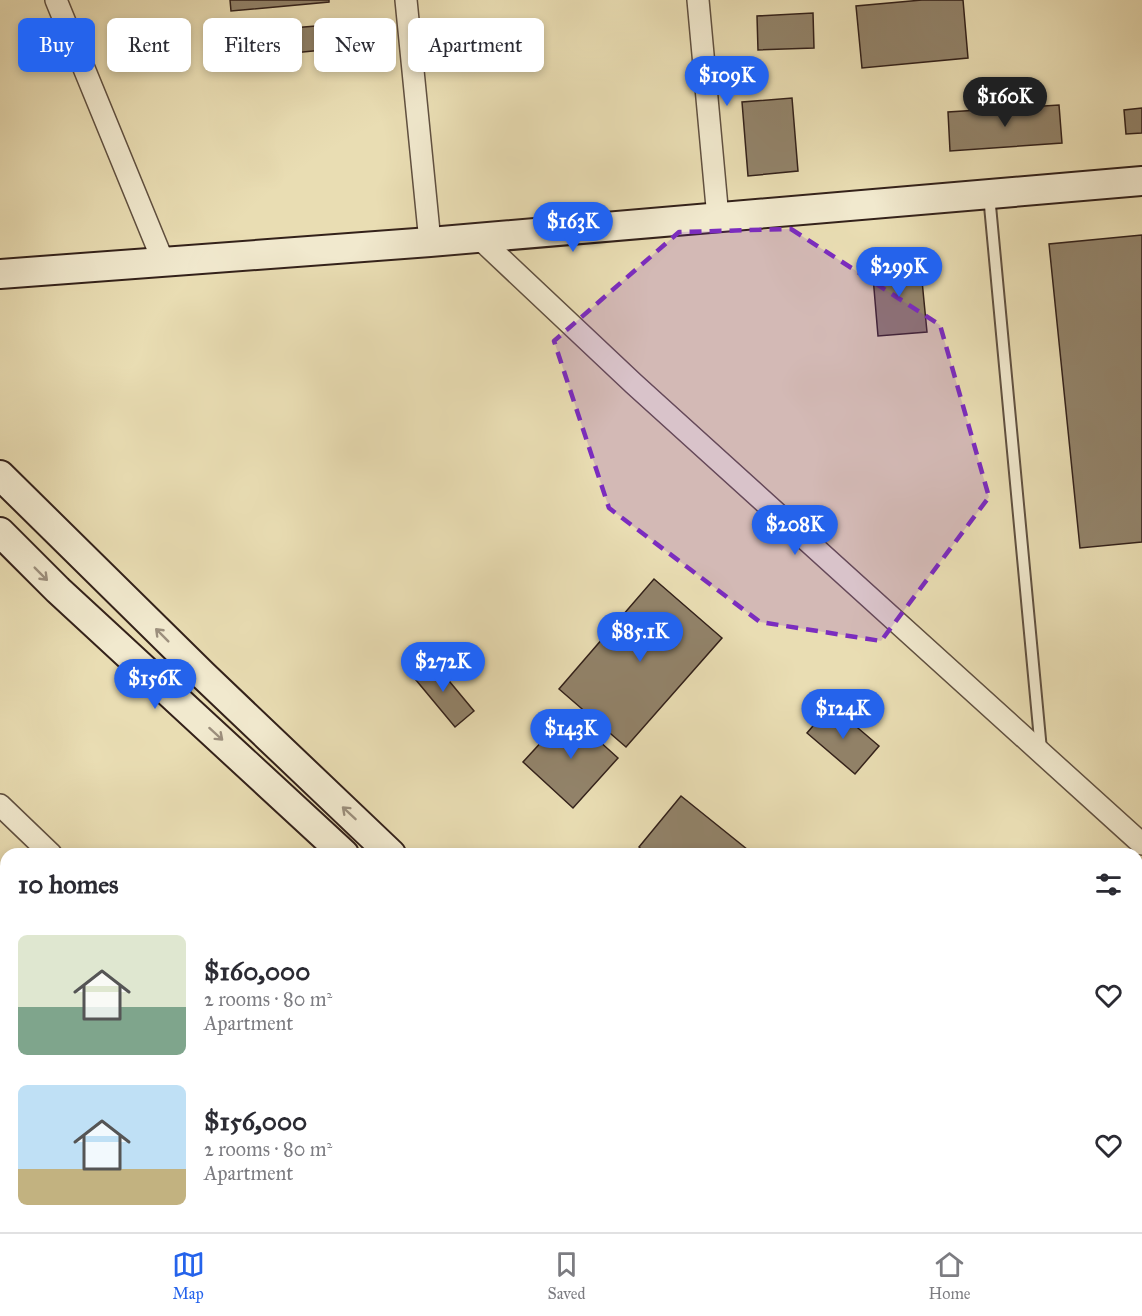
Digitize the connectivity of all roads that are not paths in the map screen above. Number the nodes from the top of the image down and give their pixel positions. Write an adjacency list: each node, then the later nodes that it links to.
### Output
1 (56, 0): 9 (street)
2 (406, 0): 8 (street)
3 (698, 0): 6 (street)
4 (1142, 181): 5 (street)
5 (989, 195): 6 (street); 13 (lane)
6 (718, 218): 7 (street)
7 (478, 237): 8 (street); 13 (street)
8 (430, 242): 9 (street)
9 (163, 261): 10 (street)
10 (0, 274)
11 (0, 475): 18 (street, one-way to 11)
12 (0, 532): 17 (street, one-way to 17)
13 (1042, 753): 15 (street)
14 (0, 805): 16 (street)
15 (1142, 844)
16 (45, 848)
17 (338, 848)
18 (385, 848)

